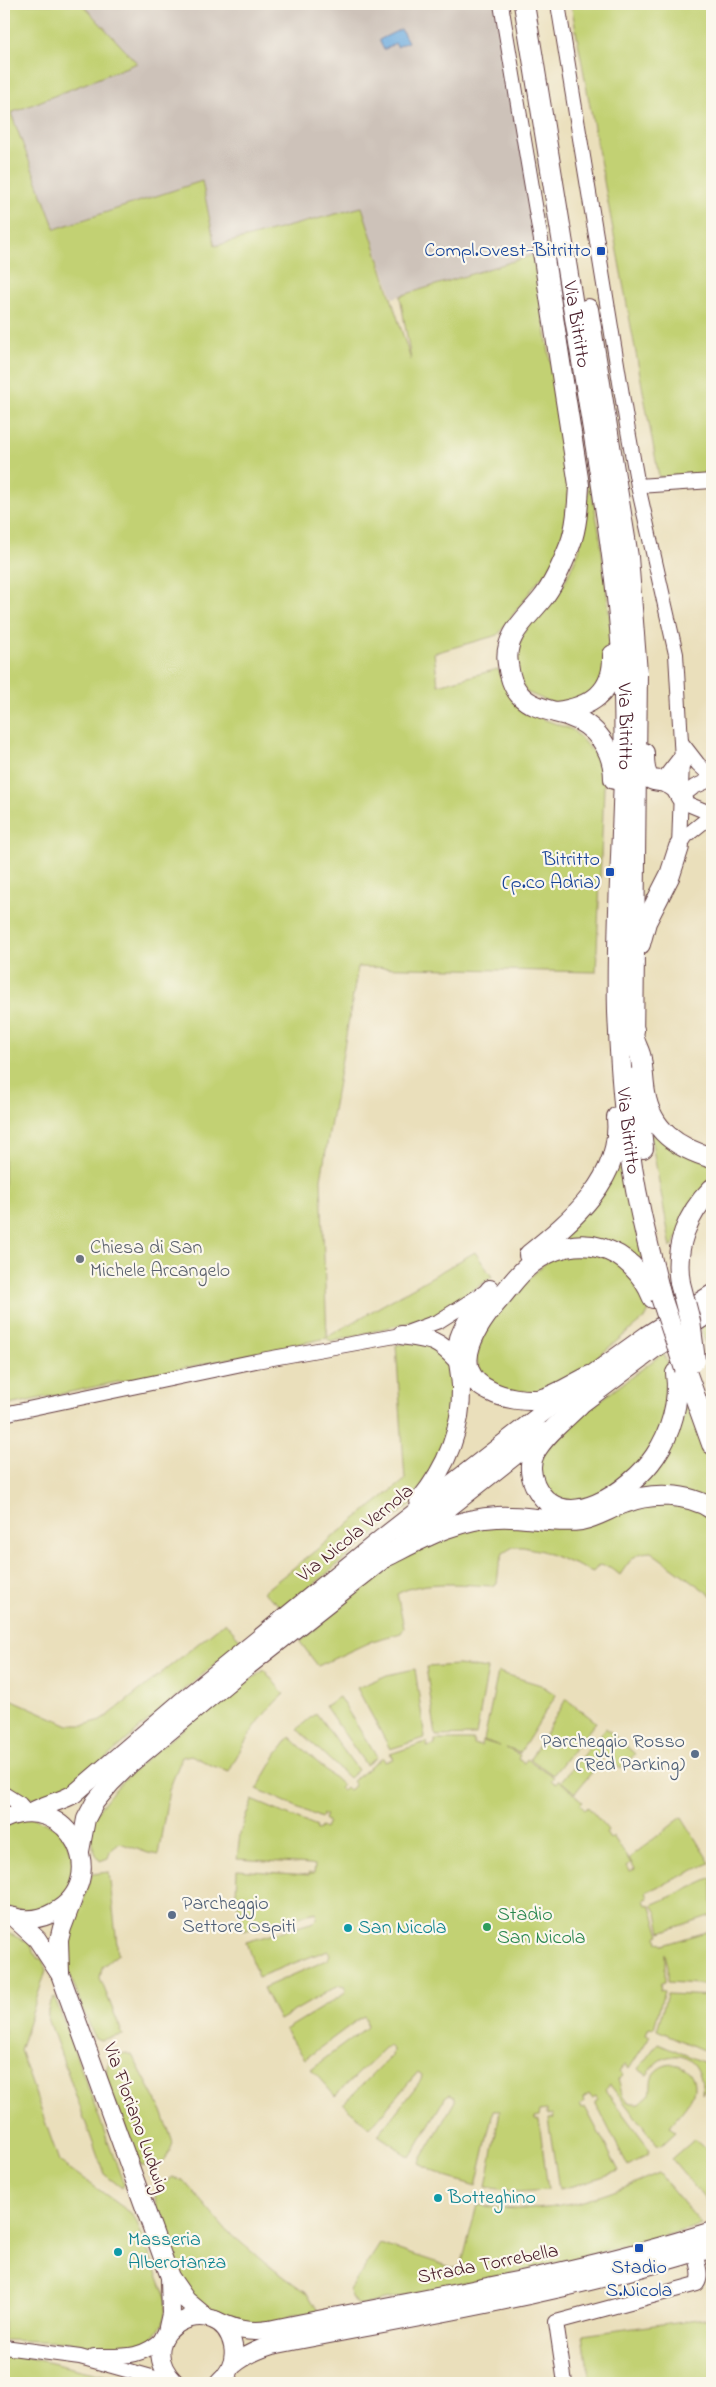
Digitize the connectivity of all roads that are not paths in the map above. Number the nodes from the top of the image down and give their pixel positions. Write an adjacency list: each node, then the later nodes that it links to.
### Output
1 (501, 4): 5 (street)
2 (524, 4): 8 (highway, Via Bitritto)
3 (537, 4): 9 (highway, Via Bitritto)
4 (558, 4): 7 (street)
5 (543, 252): 10 (highway)
6 (712, 481): 7 (street)
7 (638, 486): 11 (street)
8 (603, 492): 10 (highway); 16 (highway, Via Bitritto)
9 (636, 646): 13 (highway); 19 (highway, Via Bitritto)
10 (554, 712): 16 (highway)
11 (681, 750): 12 (street); 13 (highway); 14 (street)
12 (712, 778): 14 (street)
13 (665, 782): 14 (highway)
14 (681, 797): 15 (street); 17 (street)
15 (712, 815): 17 (street)
16 (622, 827): 18 (highway, Via Bitritto)
17 (679, 847): 19 (highway)
18 (619, 948): 22 (highway); 24 (highway, Via Bitritto)
19 (633, 1034): 20 (highway); 24 (highway, Via Bitritto)
20 (712, 1158)
21 (712, 1189): 24 (highway)
22 (490, 1289): 26 (street); 27 (main road)
23 (712, 1294): 29 (main road, Via Nicola Vernola)
24 (666, 1295): 28 (highway, Via Bitritto, bridge); 28 (highway, Via Bitritto, bridge); 29 (highway)
25 (712, 1312): 30 (main road, Via Nicola Vernola)
26 (400, 1335): 27 (main road); 32 (street)
27 (456, 1360): 35 (main road)
28 (685, 1367): 30 (highway); 31 (highway, Via Bitritto); 33 (highway, Via Bitritto)
29 (590, 1376): 35 (main road, Via Nicola Vernola)
30 (579, 1405): 35 (main road, Via Nicola Vernola)
31 (711, 1405)
32 (4, 1414)
33 (712, 1444)
34 (712, 1509): 35 (highway)
35 (384, 1548): 36 (main road, Via Nicola Vernola)
36 (235, 1667): 38 (main road, Via Nicola Vernola); 40 (main road, Via Nicola Vernola)
37 (4, 1794): 38 (street)
38 (30, 1812): 39 (main road, Via Nicola Vernola); 40 (main road)
39 (4, 1819)
40 (80, 1851): 41 (main road, Via Nicola Vernola)
41 (74, 1892): 42 (main road); 43 (main road, Via Nicola Vernola)
42 (7, 1915): 43 (main road)
43 (60, 1974): 46 (main road, Via Floriano Ludwig)
44 (712, 2232): 49 (main road, Strada Torrebella)
45 (705, 2250): 49 (main road, Strada Torrebella); 55 (street)
46 (170, 2277): 47 (main road); 48 (main road)
47 (210, 2319): 48 (main road); 49 (main road); 52 (main road)
48 (165, 2335): 51 (street); 53 (main road)
49 (270, 2338): 52 (main road)
50 (4, 2347): 51 (street)
51 (80, 2357): 53 (street)
52 (230, 2373): 54 (main road)
53 (174, 2383)
54 (220, 2383)
55 (565, 2383)

